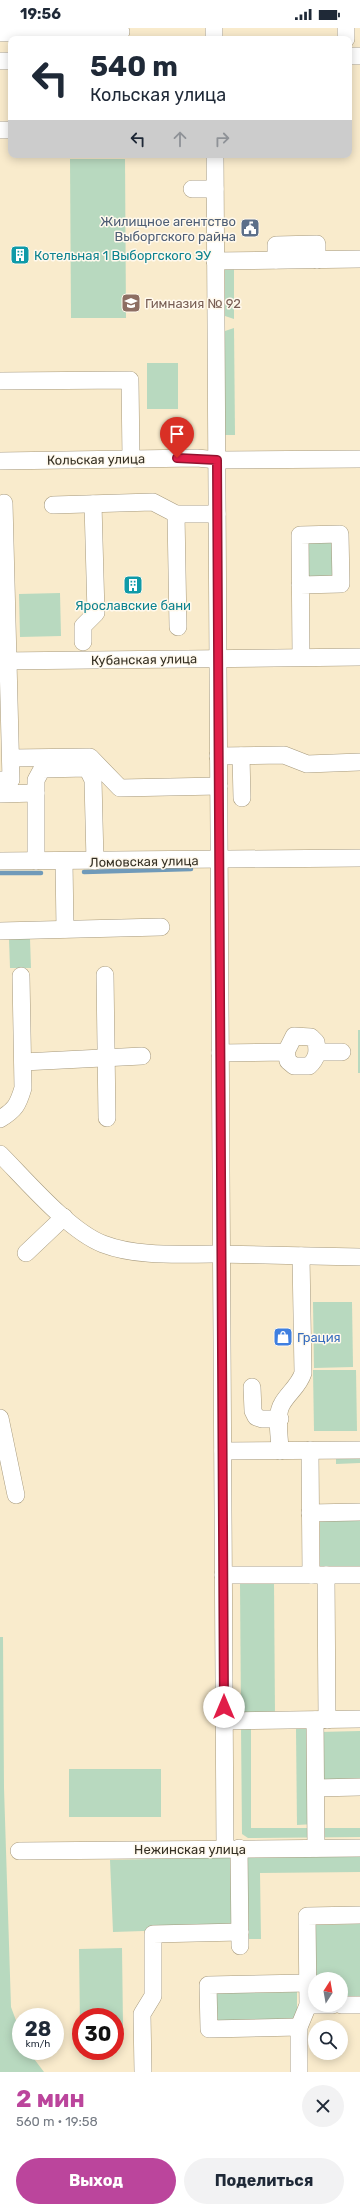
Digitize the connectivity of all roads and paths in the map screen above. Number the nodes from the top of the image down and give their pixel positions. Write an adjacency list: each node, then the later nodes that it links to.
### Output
1 (121, 32): 3 (street)
2 (0, 33): 3 (street)
3 (59, 36)
4 (215, 158): 6 (street)
5 (192, 189): 6 (street)
6 (215, 189): 8 (street)
7 (360, 259): 8 (street)
8 (216, 261): 12 (street)
9 (0, 381): 10 (street)
10 (131, 459): 12 (street, Кольская улица); 13 (street, Кольская улица)
11 (360, 459): 12 (street, Кольская улица)
12 (217, 460): 18 (street)
13 (0, 461)
14 (4, 503): 25 (street)
15 (93, 504): 16 (street); 17 (street); 21 (street)
16 (53, 505)
17 (176, 514): 18 (street); 20 (street)
18 (217, 514): 24 (street)
19 (300, 585): 22 (street)
20 (178, 627)
21 (83, 642)
22 (301, 657): 23 (street, Кубанская улица); 24 (street, Кубанская улица)
23 (360, 657)
24 (218, 658): 25 (street, Кубанская улица); 26 (street)
25 (4, 661): 28 (street)
26 (218, 756): 27 (street); 31 (street)
27 (241, 756): 29 (street); 34 (street)
28 (11, 758): 30 (street); 31 (street)
29 (360, 762)
30 (0, 780)
31 (218, 786): 36 (street)
32 (36, 793): 33 (street); 38 (street); 40 (street)
33 (0, 794)
34 (242, 798)
35 (360, 858): 36 (street, Ломовская улица)
36 (219, 860): 40 (street, Ломовская улица); 47 (street)
37 (0, 861): 38 (street, Ломовская улица)
38 (36, 861): 39 (street, Ломовская улица)
39 (64, 861): 40 (street, Ломовская улица); 42 (street)
40 (95, 861)
41 (162, 927): 42 (street)
42 (65, 929): 43 (street)
43 (0, 931)
44 (105, 975): 49 (street)
45 (21, 976): 50 (street)
46 (342, 1052): 47 (street)
47 (220, 1053): 56 (street)
48 (142, 1056): 49 (street)
49 (106, 1058): 50 (street); 51 (street)
50 (23, 1062): 52 (street)
51 (108, 1118)
52 (0, 1119)
53 (0, 1154): 54 (street)
54 (64, 1217): 55 (street); 56 (street)
55 (26, 1253)
56 (222, 1254): 57 (street); 65 (street)
57 (301, 1256): 58 (street); 61 (street)
58 (360, 1257)
59 (252, 1387): 61 (street)
60 (0, 1418): 66 (street)
61 (280, 1419): 62 (street)
62 (280, 1450): 63 (street); 65 (street)
63 (310, 1450): 64 (street); 68 (street)
64 (360, 1450)
65 (223, 1451): 69 (street)
66 (16, 1495)
67 (360, 1512): 68 (street)
68 (310, 1513): 70 (street)
69 (224, 1575): 70 (street); 74 (street)
70 (318, 1575): 71 (street); 73 (street)
71 (360, 1575)
72 (360, 1719): 73 (street)
73 (321, 1720): 74 (street); 76 (street)
74 (224, 1721): 77 (street)
75 (360, 1787): 76 (street)
76 (316, 1788): 78 (street)
77 (232, 1848): 78 (street, Нежинская улица); 80 (street, Нежинская улица); 87 (street)
78 (316, 1848): 79 (street, Нежинская улица)
79 (360, 1848)
80 (19, 1850)
81 (360, 1915): 82 (street)
82 (308, 1983): 86 (street)
83 (308, 2005): 86 (street)
84 (348, 2005): 85 (street)
85 (360, 2005)
86 (299, 2027): 88 (street)
87 (143, 2072)
88 (299, 2072)

